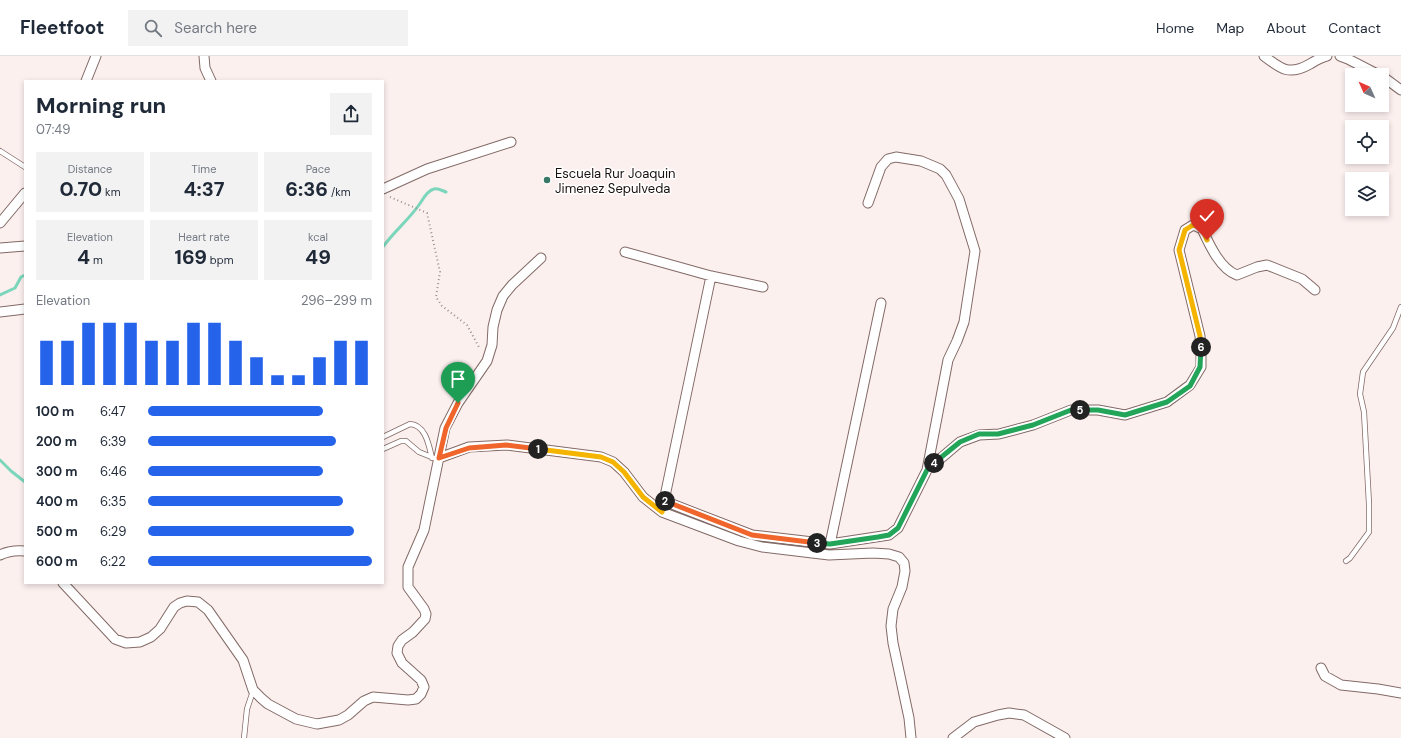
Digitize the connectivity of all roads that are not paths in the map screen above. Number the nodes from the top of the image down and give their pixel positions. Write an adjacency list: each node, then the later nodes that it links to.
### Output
1 (96, 56): 7 (street)
2 (204, 56): 8 (street)
3 (1264, 56): 4 (street)
4 (1327, 56)
5 (1340, 56): 6 (street)
6 (1365, 68)
7 (86, 80)
8 (211, 80)
9 (1389, 82): 10 (street)
10 (1401, 90)
11 (511, 142): 14 (street)
12 (0, 151): 13 (lane)
13 (24, 166)
14 (386, 193)
15 (24, 194): 17 (street)
16 (868, 203): 32 (street)
17 (0, 223)
18 (24, 246): 19 (street)
19 (0, 248)
20 (625, 252): 22 (street)
21 (541, 258): 31 (street)
22 (711, 276): 23 (street); 33 (street)
23 (763, 287)
24 (1315, 290): 32 (street)
25 (881, 303): 35 (street)
26 (1401, 307): 38 (lane)
27 (24, 309): 28 (street)
28 (0, 312)
29 (384, 437): 31 (lane)
30 (384, 448): 31 (lane)
31 (436, 458): 34 (street); 41 (street)
32 (927, 470): 35 (street)
33 (664, 501): 34 (street); 35 (street)
34 (662, 512): 44 (street)
35 (830, 544)
36 (24, 551): 37 (street)
37 (0, 555)
38 (1346, 561)
39 (64, 584): 41 (street)
40 (1321, 668): 42 (street)
41 (253, 690): 43 (lane)
42 (1401, 693)
43 (244, 738)
44 (911, 738)
45 (953, 738): 46 (street)
46 (1065, 738)

